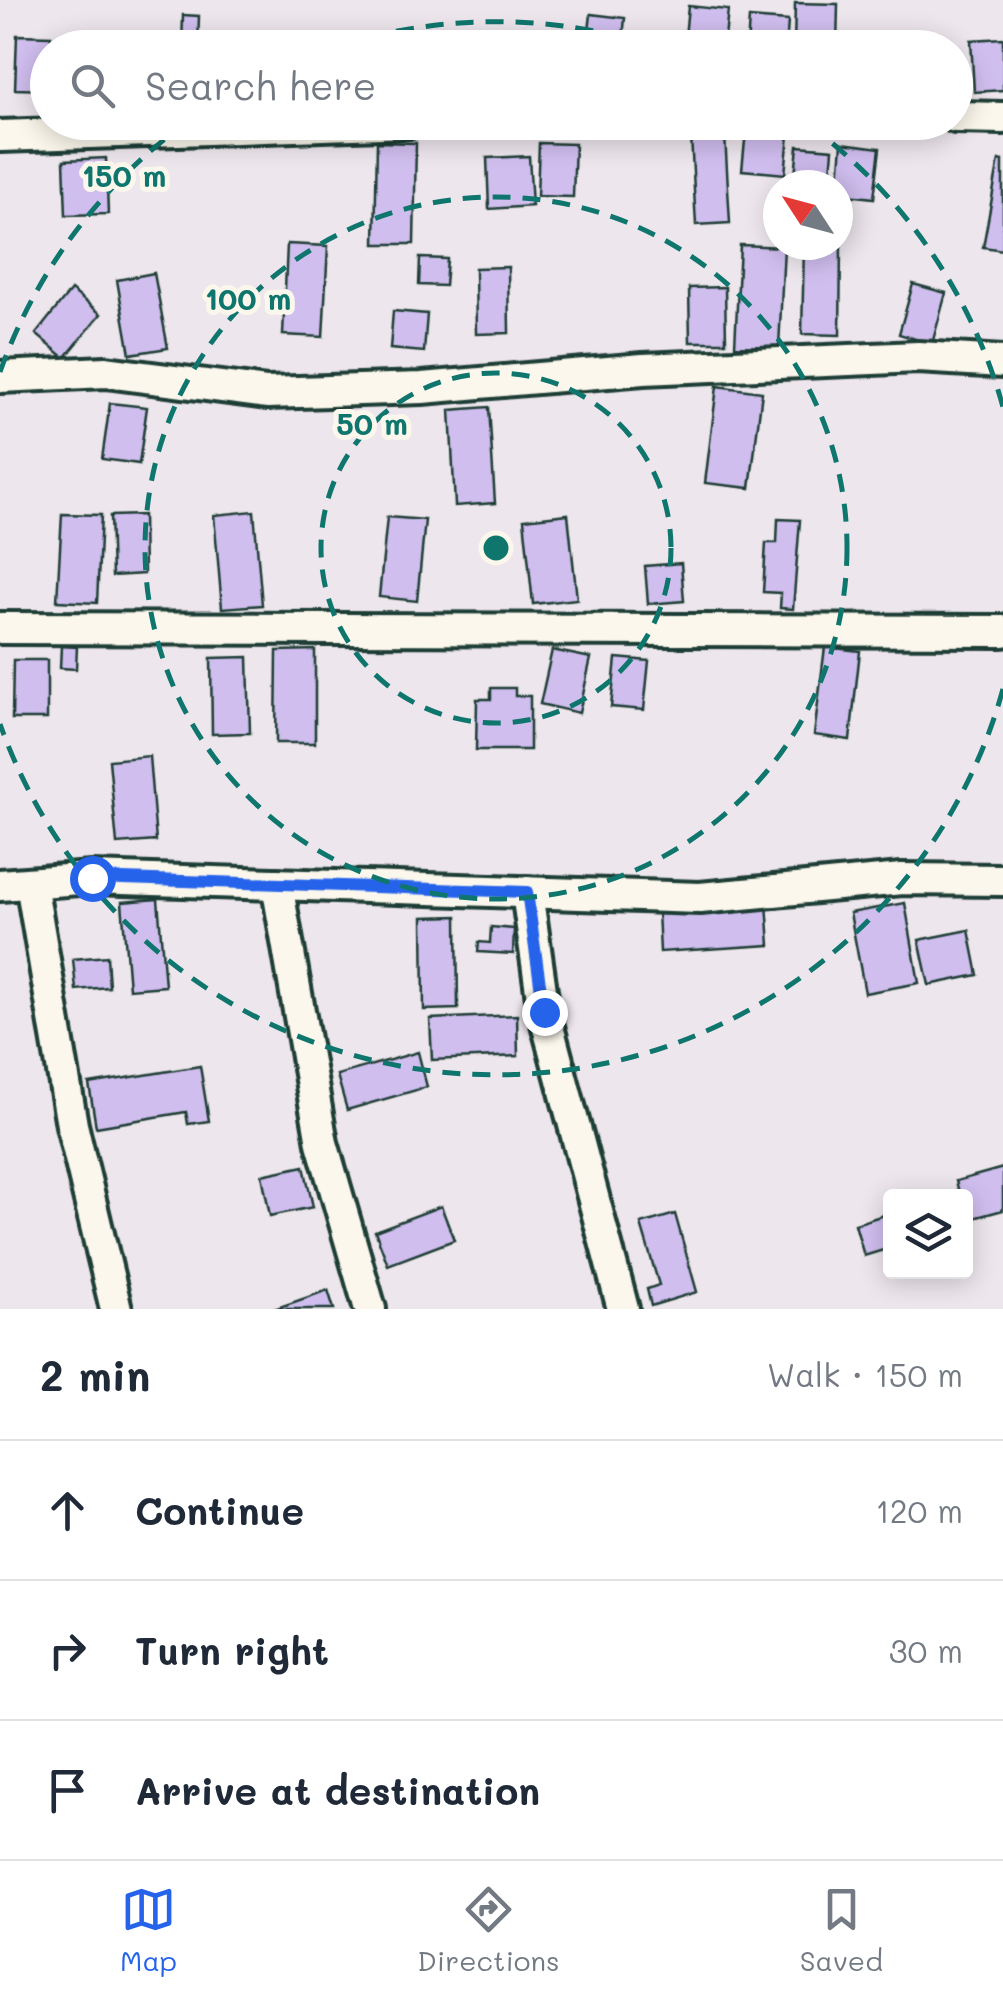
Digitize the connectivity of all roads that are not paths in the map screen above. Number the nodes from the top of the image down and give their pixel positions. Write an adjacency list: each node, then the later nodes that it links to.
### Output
1 (973, 117): 2 (street)
2 (1003, 118)
3 (30, 135): 4 (street)
4 (0, 136)
5 (1003, 362): 6 (street)
6 (0, 377)
7 (0, 628): 8 (street)
8 (1003, 631)
9 (1003, 880): 13 (street)
10 (31, 883): 11 (street); 12 (street); 14 (street)
11 (277, 884): 13 (street); 15 (street)
12 (0, 885)
13 (527, 892): 16 (street)
14 (116, 1309)
15 (370, 1309)
16 (623, 1309)

